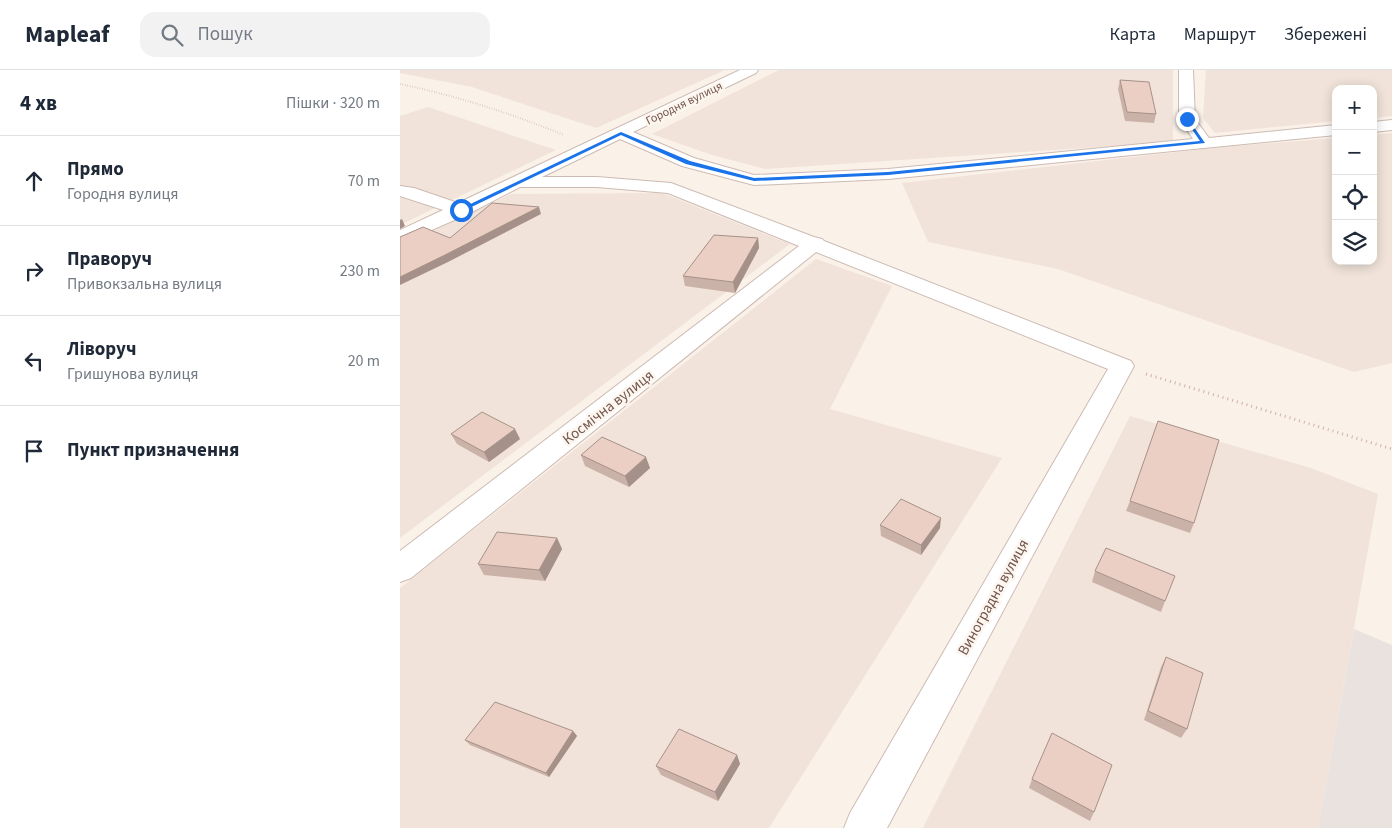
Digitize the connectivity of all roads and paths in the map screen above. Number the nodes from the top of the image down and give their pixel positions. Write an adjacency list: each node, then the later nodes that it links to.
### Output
1 (752, 70): 7 (street, Городня вулиця)
2 (1186, 70): 8 (street)
3 (400, 84): 9 (path)
4 (1392, 125): 5 (street)
5 (1377, 127)
6 (1332, 130): 8 (street)
7 (621, 134): 8 (street); 9 (street, Городня вулиця)
8 (1204, 142)
9 (592, 146): 10 (street, Городня вулиця)
10 (519, 182): 12 (street, Городня вулиця); 14 (street)
11 (400, 191): 12 (street)
12 (461, 210): 13 (street, Городня вулиця)
13 (400, 238)
14 (815, 243): 15 (street); 17 (street, Космічна вулиця)
15 (1122, 366): 16 (path); 18 (street, Виноградна вулиця)
16 (1392, 449)
17 (400, 569)
18 (865, 828)

